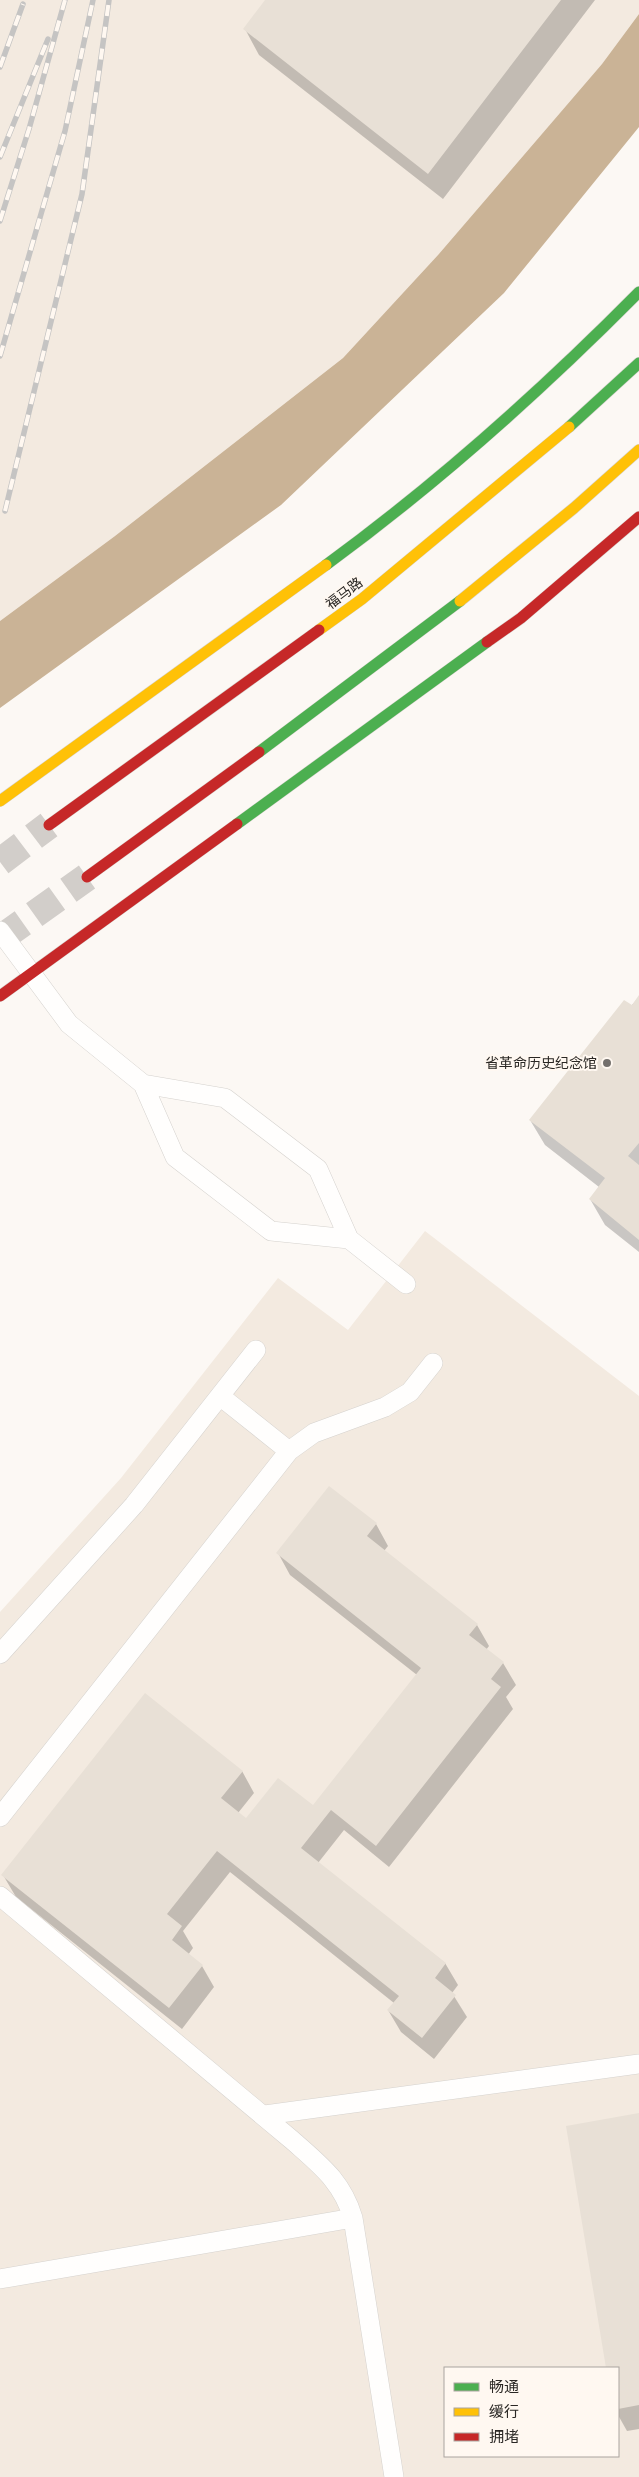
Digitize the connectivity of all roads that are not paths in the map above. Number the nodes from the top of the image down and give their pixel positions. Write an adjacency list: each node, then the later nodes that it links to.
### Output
1 (639, 292): 5 (main road)
2 (639, 363): 6 (main road, 福马路)
3 (639, 450): 7 (main road)
4 (639, 517): 9 (main road)
5 (0, 801)
6 (49, 825)
7 (87, 877)
8 (0, 931): 9 (lane)
9 (32, 974): 10 (main road); 11 (lane)
10 (0, 996)
11 (143, 1084): 12 (lane); 12 (lane)
12 (349, 1238): 13 (lane)
13 (406, 1284)
14 (256, 1350): 16 (lane)
15 (433, 1363): 17 (lane)
16 (220, 1396): 17 (lane); 18 (lane)
17 (289, 1451): 19 (lane)
18 (0, 1654)
19 (0, 1817)
20 (0, 1896): 22 (lane)
21 (639, 2064): 22 (lane)
22 (265, 2115): 23 (lane)
23 (353, 2218): 24 (lane); 25 (lane)
24 (0, 2279)
25 (394, 2477)

